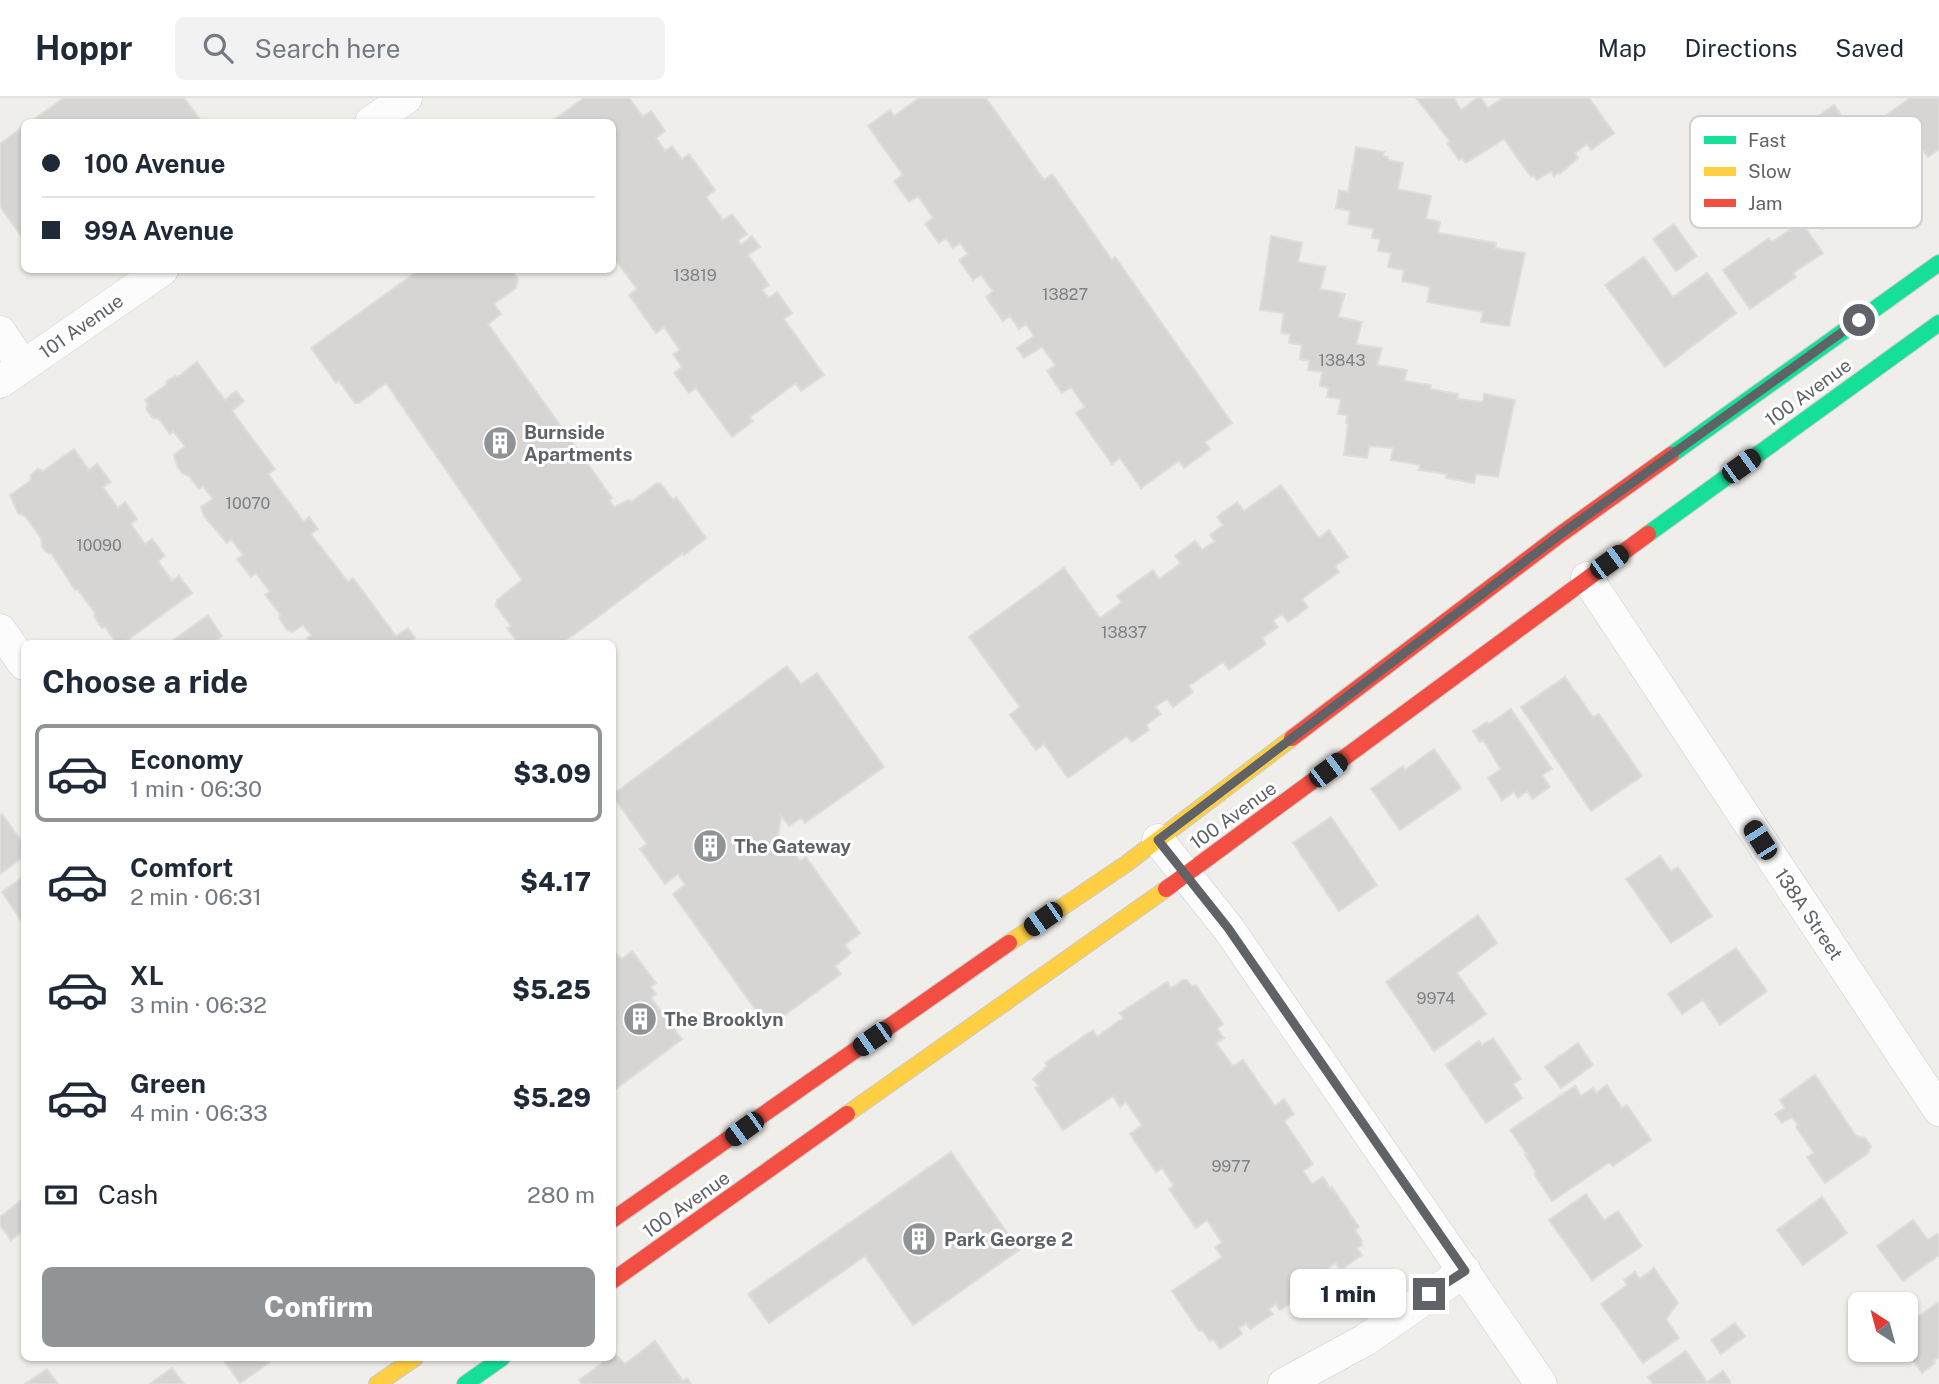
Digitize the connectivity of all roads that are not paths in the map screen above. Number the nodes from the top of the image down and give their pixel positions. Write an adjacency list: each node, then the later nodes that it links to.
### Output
1 (406, 98): 2 (street)
2 (375, 119)
3 (1939, 264): 11 (main road, 100 Avenue)
4 (158, 273): 7 (street, 101 Avenue)
5 (1939, 323): 8 (main road, 100 Avenue)
6 (0, 331): 7 (street)
7 (12, 374)
8 (1587, 578): 12 (main road, 100 Avenue); 13 (street, 138A Street)
9 (0, 630): 10 (street)
10 (21, 660)
11 (1158, 840): 12 (street); 14 (main road, 100 Avenue)
12 (1186, 875): 15 (street); 16 (main road, 100 Avenue)
13 (1939, 1110)
14 (616, 1217)
15 (1465, 1271): 21 (street); 22 (street)
16 (616, 1278)
17 (411, 1361): 19 (main road)
18 (498, 1361): 20 (main road)
19 (377, 1384)
20 (465, 1384)
21 (1284, 1384)
22 (1541, 1384)

